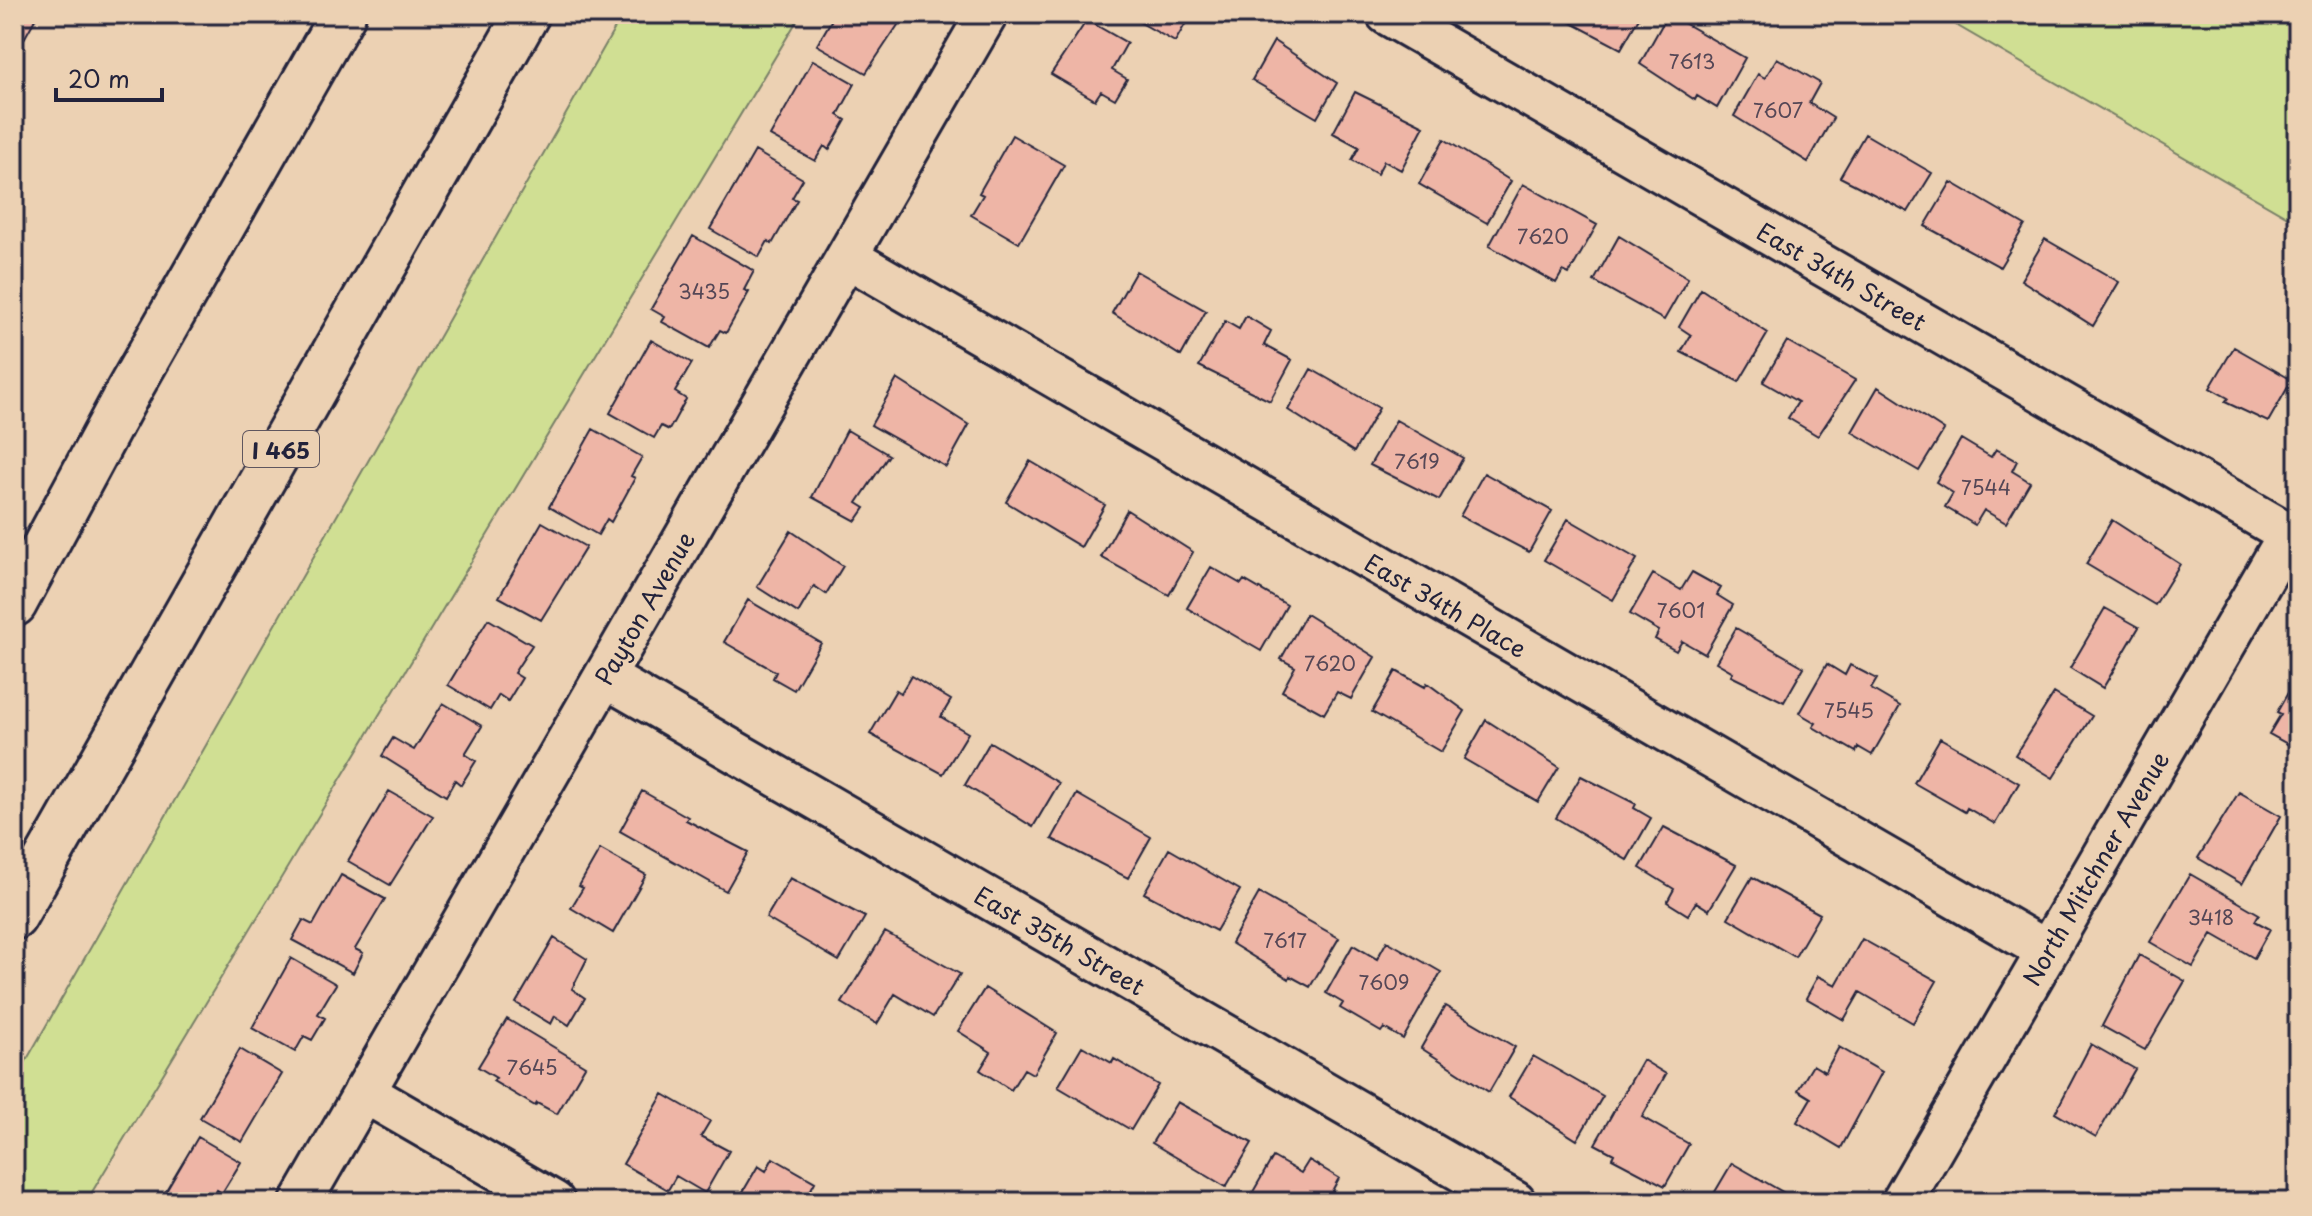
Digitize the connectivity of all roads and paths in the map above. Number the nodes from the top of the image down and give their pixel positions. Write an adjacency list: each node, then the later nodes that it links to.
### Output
1 (343, 14): 7 (highway)
2 (527, 14): 9 (highway, I 465)
3 (987, 14): 5 (street, Payton Avenue)
4 (1387, 14): 6 (street, East 34th Street)
5 (847, 257): 8 (street, Payton Avenue); 10 (street, East 34th Place)
6 (2293, 536): 10 (street, North Mitchner Avenue)
7 (14, 604)
8 (605, 677): 11 (street, Payton Avenue); 14 (street, East 35th Street)
9 (14, 917)
10 (2047, 951): 15 (street, North Mitchner Avenue)
11 (364, 1092): 12 (street, Payton Avenue); 13 (street)
12 (301, 1202)
13 (554, 1202)
14 (1515, 1202)
15 (1902, 1202)

